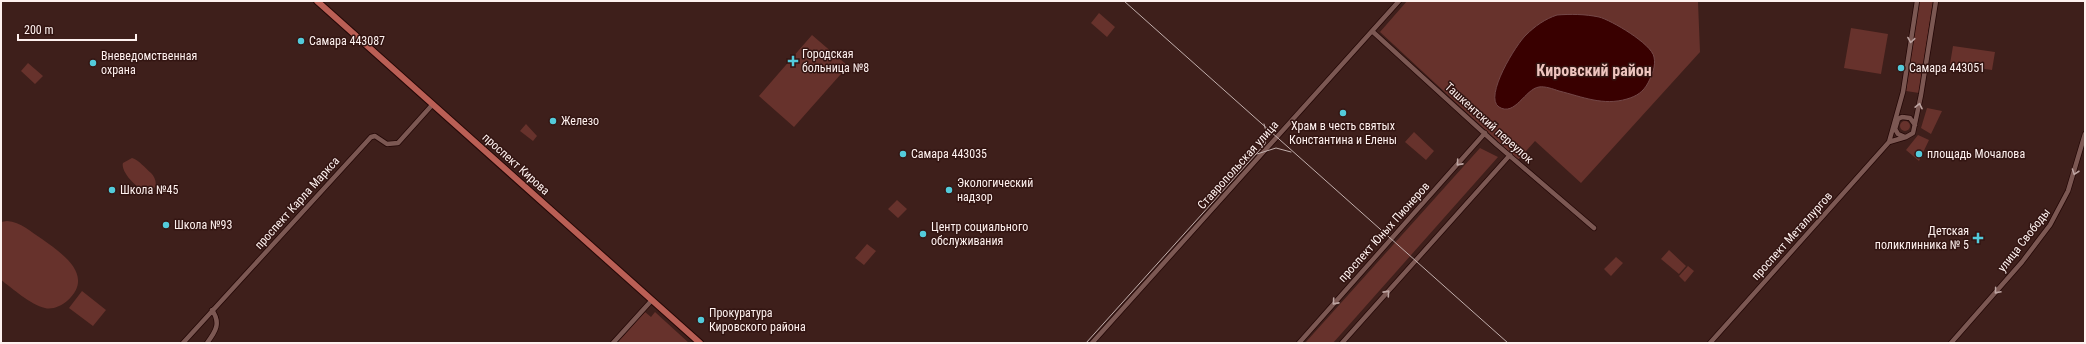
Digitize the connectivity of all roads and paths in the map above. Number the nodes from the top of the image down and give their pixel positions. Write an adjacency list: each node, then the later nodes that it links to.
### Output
1 (317, 1): 6 (main road, проспект Кирова)
2 (1399, 1): 5 (street, Ставропольская улица)
3 (1917, 1): 7 (street, one-way to 7)
4 (1936, 1): 8 (street, one-way to 4)
5 (1372, 31): 9 (street, Ташкентский переулок); 21 (street, Ставропольская улица)
6 (432, 104): 15 (main road, проспект Кирова); 16 (street, проспект Карла Маркса)
7 (1895, 121): 8 (street); 11 (street); 12 (street)
8 (1915, 128): 11 (street)
9 (1485, 133): 13 (street, Ташкентский переулок); 22 (street, проспект Юных Пионеров, one-way to 22)
10 (2085, 134): 25 (street, улица Свободы, one-way to 25)
11 (1910, 135): 12 (street, проспект Металлургов)
12 (1889, 142): 24 (street, проспект Металлургов)
13 (1510, 155): 14 (street, Ташкентский переулок); 23 (street, one-way to 13)
14 (1594, 228)
15 (652, 300): 19 (street); 20 (main road, проспект Кирова)
16 (212, 310): 17 (street, проспект Карла Маркса); 18 (street)
17 (183, 343)
18 (206, 343)
19 (613, 343)
20 (700, 343)
21 (1092, 343)
22 (1299, 343)
23 (1342, 343)
24 (1710, 343)
25 (1951, 343)

